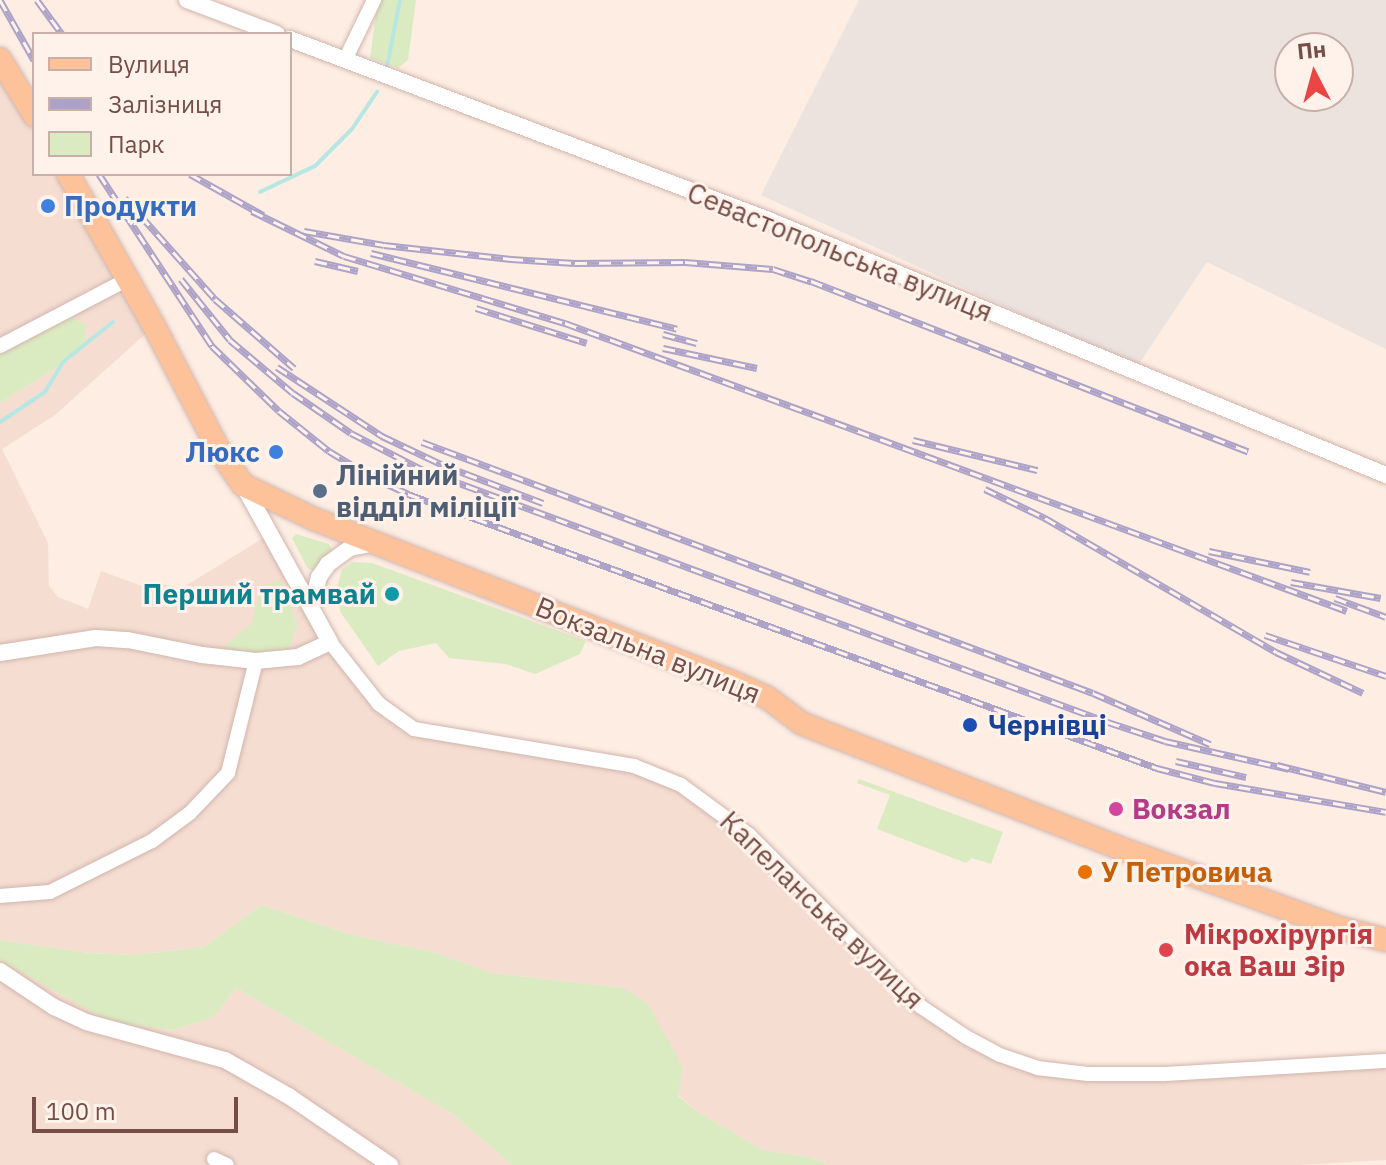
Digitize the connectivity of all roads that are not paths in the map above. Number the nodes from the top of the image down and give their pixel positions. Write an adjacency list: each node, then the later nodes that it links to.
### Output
1 (187, 0): 3 (street)
2 (374, 0): 6 (street)
3 (272, 32)
4 (292, 40): 6 (street, Севастопольська вулиця)
5 (0, 59): 7 (main road)
6 (345, 60): 11 (street, Севастопольська вулиця)
7 (32, 112)
8 (69, 176): 9 (main road)
9 (128, 279): 10 (street); 12 (main road)
10 (0, 346)
11 (1386, 475)
12 (243, 485): 13 (main road, Вокзальна вулиця); 16 (street, Капеланська вулиця)
13 (330, 525): 14 (main road, Вокзальна вулиця); 15 (street)
14 (375, 543): 15 (street); 21 (main road, Вокзальна вулиця)
15 (338, 554): 16 (street)
16 (312, 605): 17 (street, Капеланська вулиця)
17 (330, 642): 19 (street); 23 (street, Капеланська вулиця)
18 (0, 653): 19 (street)
19 (256, 661): 20 (street)
20 (0, 896)
21 (1386, 940)
22 (0, 971): 24 (street)
23 (1386, 1061)
24 (390, 1165)

